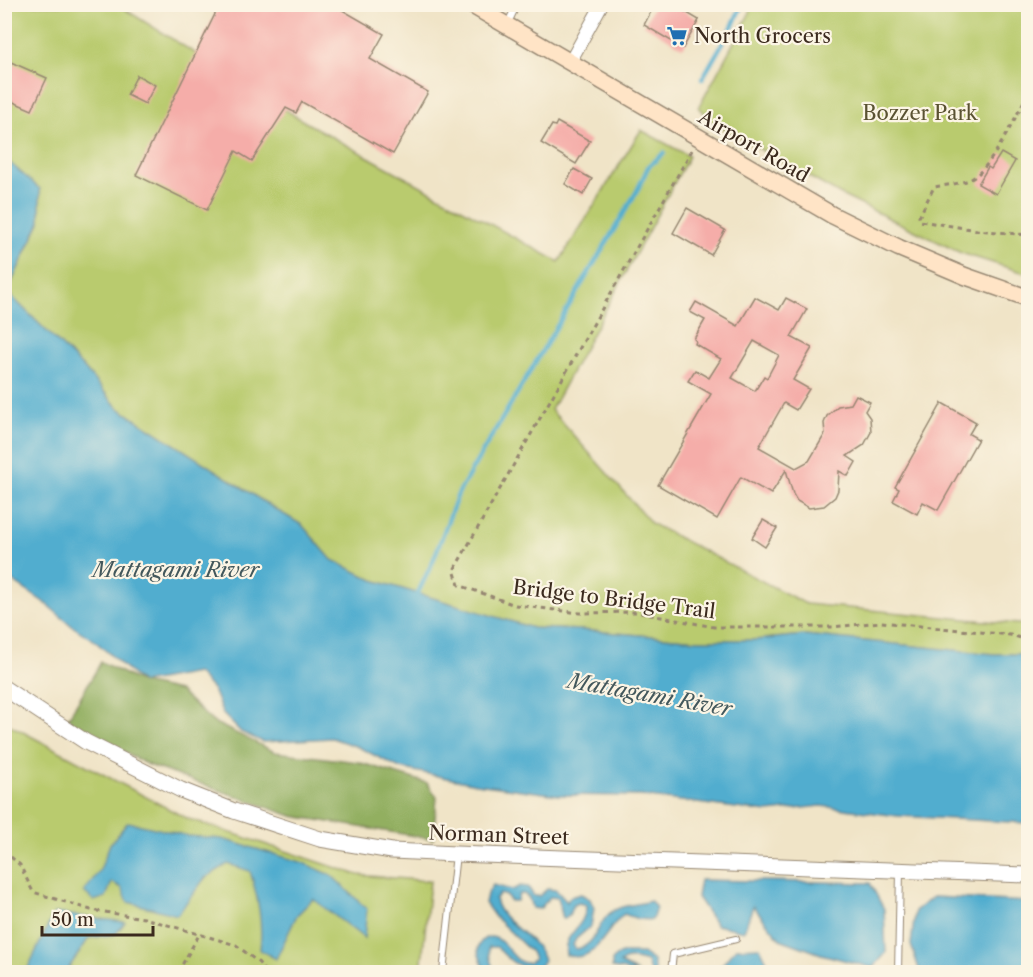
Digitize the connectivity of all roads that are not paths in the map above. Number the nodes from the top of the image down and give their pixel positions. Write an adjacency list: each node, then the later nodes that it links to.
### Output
1 (470, 4): 4 (main road, Airport Road)
2 (517, 4): 4 (lane)
3 (602, 4): 5 (street)
4 (506, 25): 5 (main road, Airport Road)
5 (570, 62): 6 (main road, Airport Road)
6 (1029, 298)
7 (4, 688): 8 (street, Norman Street)
8 (456, 855): 9 (street, Norman Street); 12 (lane)
9 (900, 870): 10 (street, Norman Street); 14 (lane)
10 (1029, 875)
11 (736, 939): 13 (lane)
12 (443, 972)
13 (671, 972)
14 (898, 972)

